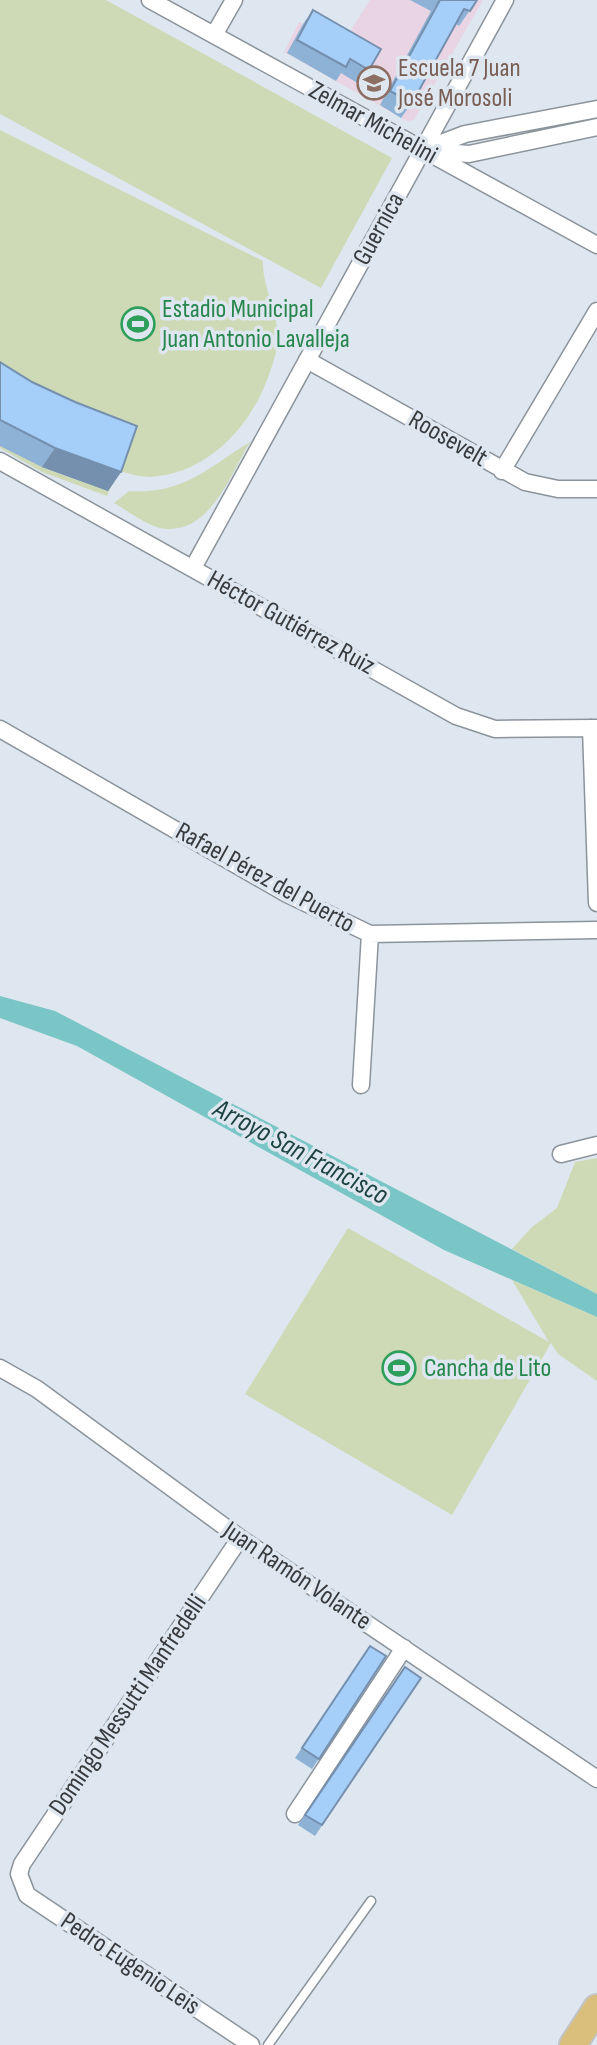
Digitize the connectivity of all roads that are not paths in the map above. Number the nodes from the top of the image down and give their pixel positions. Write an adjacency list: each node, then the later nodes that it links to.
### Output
1 (150, 0): 4 (street, Zelmar Michelini)
2 (233, 0): 4 (street)
3 (505, 0): 7 (street, Guernica)
4 (214, 35): 7 (street, Zelmar Michelini)
5 (597, 109): 7 (street)
6 (597, 127): 7 (street)
7 (423, 150): 8 (street, Zelmar Michelini); 10 (street, Guernica)
8 (597, 245)
9 (597, 311): 12 (street)
10 (307, 360): 12 (street, Roosevelt); 14 (street, Guernica)
11 (0, 461): 14 (street, Héctor Gutiérrez Ruiz)
12 (502, 471): 13 (street, Roosevelt)
13 (597, 489)
14 (193, 568): 15 (street, Héctor Gutiérrez Ruiz)
15 (594, 728): 17 (street)
16 (0, 729): 19 (street, Rafael Pérez del Puerto)
17 (597, 903)
18 (597, 930): 19 (street, Rafael Pérez del Puerto)
19 (370, 934): 20 (street)
20 (361, 1085)
21 (597, 1145): 22 (street)
22 (561, 1154)
23 (0, 1368): 24 (street, Juan Ramón Volante)
24 (240, 1538): 25 (street, Juan Ramón Volante); 28 (street, Domingo Messutti Manfredelli)
25 (404, 1648): 26 (street, Juan Ramón Volante); 27 (street)
26 (597, 1779)
27 (295, 1814)
28 (19, 1874): 31 (street, Pedro Eugenio Leis)
29 (371, 1901): 32 (lane)
30 (597, 2008): 33 (highway)
31 (251, 2045)
32 (268, 2045)
33 (573, 2045)

